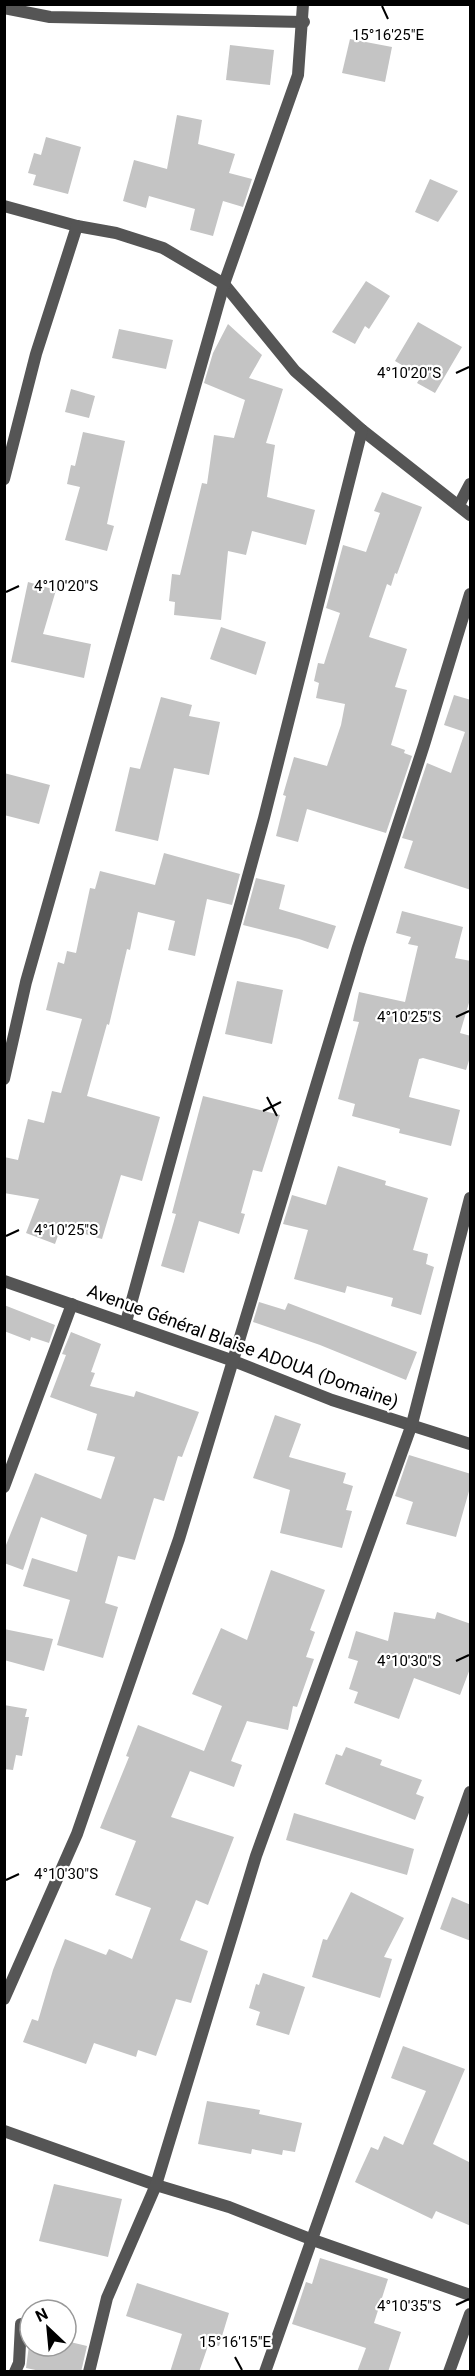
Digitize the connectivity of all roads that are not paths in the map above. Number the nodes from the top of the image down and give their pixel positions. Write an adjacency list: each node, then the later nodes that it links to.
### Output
1 (303, 4): 3 (street)
2 (4, 8): 3 (street)
3 (304, 22): 6 (street)
4 (4, 206): 5 (street)
5 (77, 226): 6 (street); 8 (street)
6 (224, 284): 7 (street); 13 (street)
7 (362, 430): 10 (street); 17 (street)
8 (4, 479)
9 (471, 484): 10 (street)
10 (459, 505): 11 (street)
11 (471, 515)
12 (471, 594): 18 (street)
13 (4, 1079)
14 (471, 1198): 19 (street)
15 (4, 1281): 16 (street, Avenue Général Blaise ADOUA (Domaine))
16 (72, 1304): 17 (street, Avenue Général Blaise ADOUA (Domaine)); 21 (street)
17 (126, 1322): 18 (street, Avenue Général Blaise ADOUA (Domaine))
18 (231, 1360): 19 (street, Avenue Général Blaise ADOUA (Domaine)); 23 (street)
19 (412, 1424): 20 (street, Avenue Général Blaise ADOUA (Domaine)); 25 (street)
20 (471, 1444)
21 (4, 1487)
22 (471, 1792): 26 (street)
23 (4, 1999)
24 (4, 2131): 25 (street)
25 (156, 2185): 26 (street); 29 (street)
26 (313, 2240): 27 (street); 30 (street)
27 (471, 2295)
28 (471, 2314): 31 (street)
29 (89, 2372)
30 (265, 2372)
31 (449, 2372)

